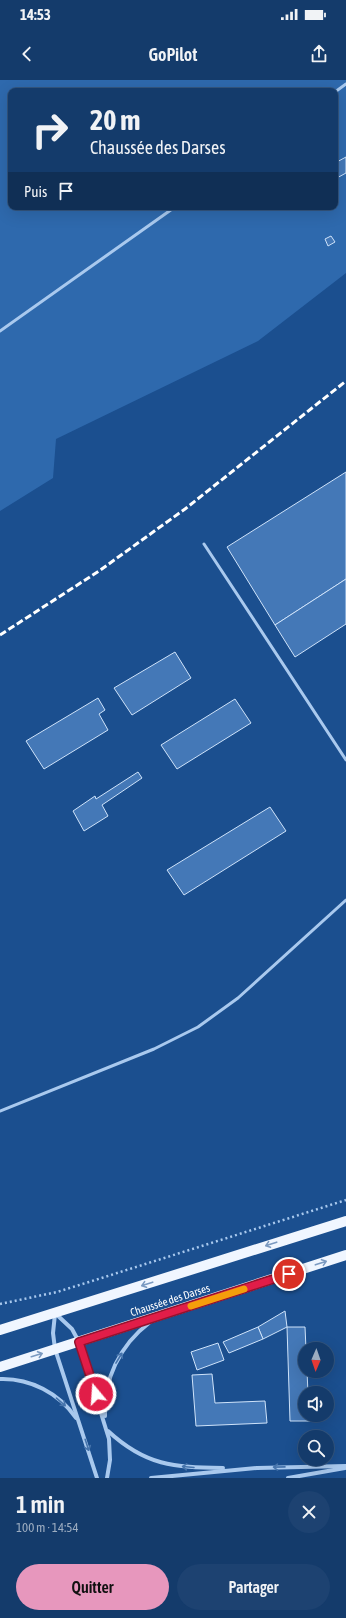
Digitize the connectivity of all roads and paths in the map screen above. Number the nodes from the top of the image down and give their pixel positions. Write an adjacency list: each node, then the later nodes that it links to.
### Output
1 (170, 210): 2 (lane)
2 (0, 331)
3 (204, 544): 4 (lane)
4 (346, 760)
5 (346, 900): 6 (lane)
6 (0, 1111)
7 (346, 1200): 10 (path)
8 (346, 1221): 11 (main road, Chaussée des Darses, one-way to 11)
9 (346, 1255): 12 (main road, Chaussée des Darses, one-way to 9)
10 (0, 1304)
11 (55, 1313): 13 (main road, Chaussée des Darses); 14 (street); 15 (street)
12 (156, 1317): 14 (main road, Chaussée des Darses); 19 (street, one-way to 12)
13 (0, 1330)
14 (79, 1342): 15 (main road, Chaussée des Darses); 19 (street)
15 (55, 1349): 16 (main road, Chaussée des Darses, one-way to 15); 18 (street)
16 (0, 1367)
17 (0, 1379): 18 (street, one-way to 18)
18 (79, 1422): 23 (street, one-way to 23)
19 (105, 1422): 20 (street)
20 (107, 1430): 22 (street, one-way to 20); 24 (street)
21 (346, 1467): 22 (street, one-way to 22); 26 (street)
22 (241, 1469): 25 (street)
23 (97, 1478)
24 (107, 1478)
25 (151, 1478)
26 (288, 1478)

